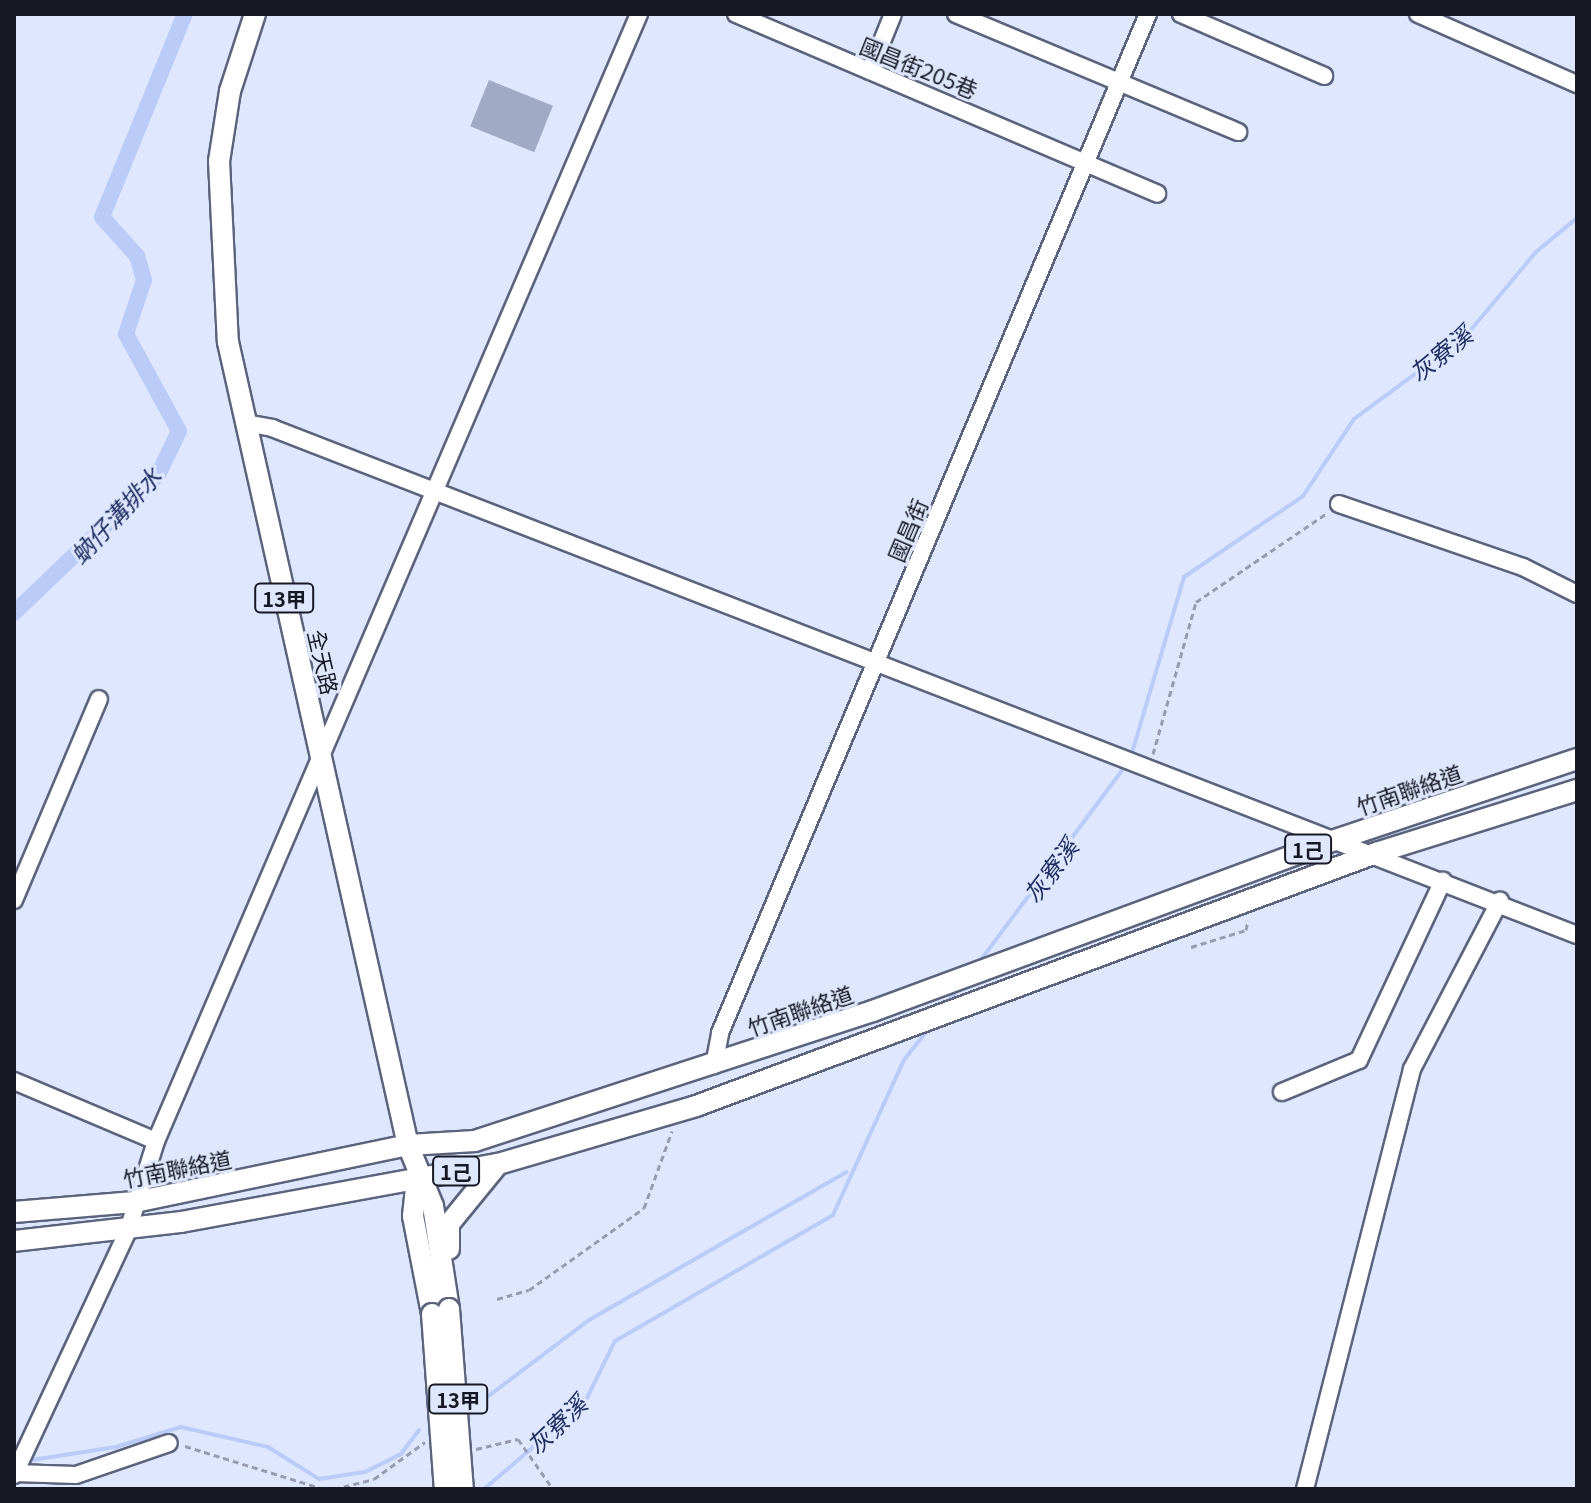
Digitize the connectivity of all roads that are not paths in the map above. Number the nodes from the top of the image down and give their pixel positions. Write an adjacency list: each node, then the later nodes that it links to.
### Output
1 (255, 14): 16 (main road, 全天路 / 13甲)
2 (639, 14): 17 (street)
3 (736, 14): 9 (street, 國昌街205巷)
4 (893, 14): 9 (street)
5 (956, 14): 11 (street)
6 (1148, 14): 11 (street, 國昌街)
7 (1181, 14): 10 (street)
8 (1418, 14): 12 (street)
9 (870, 71): 14 (street, 國昌街205巷)
10 (1324, 76)
11 (1119, 83): 13 (street); 14 (street, 國昌街)
12 (1577, 84)
13 (1238, 132)
14 (1085, 164): 15 (street, 國昌街205巷); 20 (street, 國昌街)
15 (1157, 194)
16 (245, 423): 17 (street); 23 (main road, 全天路 / 13甲)
17 (437, 493): 20 (street); 23 (street)
18 (1339, 504): 19 (street)
19 (1577, 594)
20 (875, 662): 25 (street); 32 (street, 國昌街)
21 (99, 699): 28 (street)
22 (1577, 759): 25 (main road, 竹南聯絡道 / 1己)
23 (322, 765): 35 (street); 36 (main road, 全天路 / 13甲)
24 (1577, 790): 26 (main road, 1己)
25 (1326, 843): 26 (street); 32 (main road, 竹南聯絡道 / 1己)
26 (1376, 853): 27 (street); 37 (main road, 1己)
27 (1443, 881): 29 (street); 34 (street)
28 (14, 900)
29 (1500, 901): 31 (street); 48 (street)
30 (1577, 916): 31 (street)
31 (1574, 933)
32 (714, 1065): 36 (main road, 竹南聯絡道 / 1己)
33 (14, 1081): 35 (street)
34 (1282, 1092)
35 (156, 1141): 39 (street)
36 (408, 1145): 38 (main road, 全天路 / 13甲); 39 (main road, 竹南聯絡道 / 1己)
37 (498, 1164): 38 (main road, 1己); 43 (main road)
38 (417, 1178): 41 (main road, 1己); 43 (main road, 13甲)
39 (135, 1202): 40 (main road, 竹南聯絡道 / 1己); 41 (street)
40 (14, 1212)
41 (128, 1230): 42 (main road, 1己); 45 (street)
42 (14, 1241)
43 (441, 1312): 46 (main road, 13甲, bridge); 47 (main road, 13甲, bridge)
44 (169, 1443): 45 (street)
45 (20, 1468)
46 (445, 1489)
47 (463, 1489)
48 (1305, 1489)

